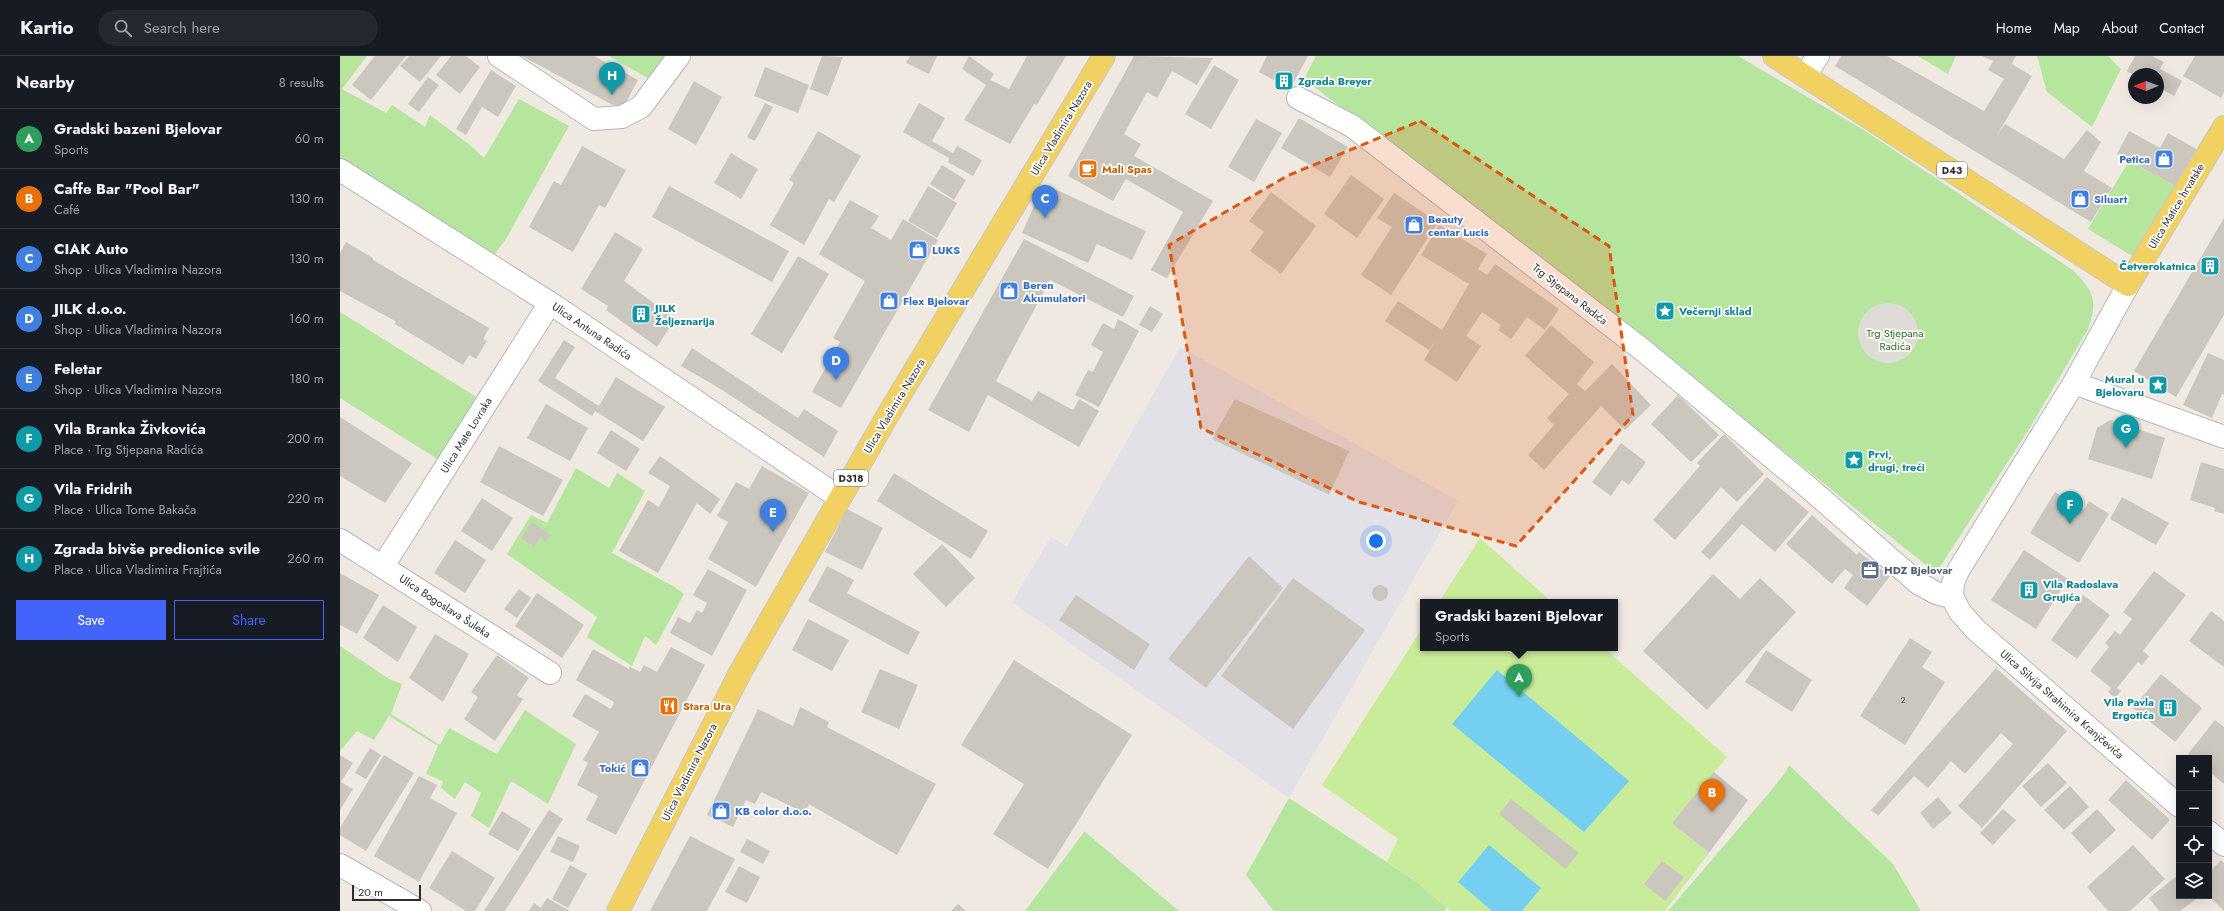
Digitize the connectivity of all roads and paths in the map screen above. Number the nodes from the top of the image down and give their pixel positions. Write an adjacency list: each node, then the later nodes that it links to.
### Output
1 (499, 56): 2 (street)
2 (678, 56)
3 (1104, 56): 14 (main road, Ulica Vladimira Nazora / D318)
4 (1774, 56): 6 (main road, D43)
5 (1818, 56): 6 (street)
6 (1805, 75): 10 (main road, D43)
7 (1298, 98): 17 (street, Trg Stjepana Radića)
8 (2224, 127): 10 (main road, Ulica Matice hrvatske)
9 (340, 170): 11 (street, Ulica Antuna Radića)
10 (2128, 285): 12 (street)
11 (550, 303): 14 (street, Ulica Antuna Radića); 16 (street, Ulica Mate Lovraka)
12 (2074, 383): 13 (street); 17 (street)
13 (2224, 436)
14 (840, 498): 24 (main road, Ulica Vladimira Nazora / D318)
15 (340, 540): 16 (street, Ulica Bogoslava Šuleka)
16 (383, 566): 18 (street, Ulica Bogoslava Šuleka)
17 (1952, 596): 19 (street, Ulica Silvija Strahimira Kranjčevića)
18 (550, 673)
19 (2176, 803)
20 (2212, 835): 21 (street)
21 (2224, 845)
22 (340, 865): 23 (street)
23 (420, 911)
24 (618, 911)

